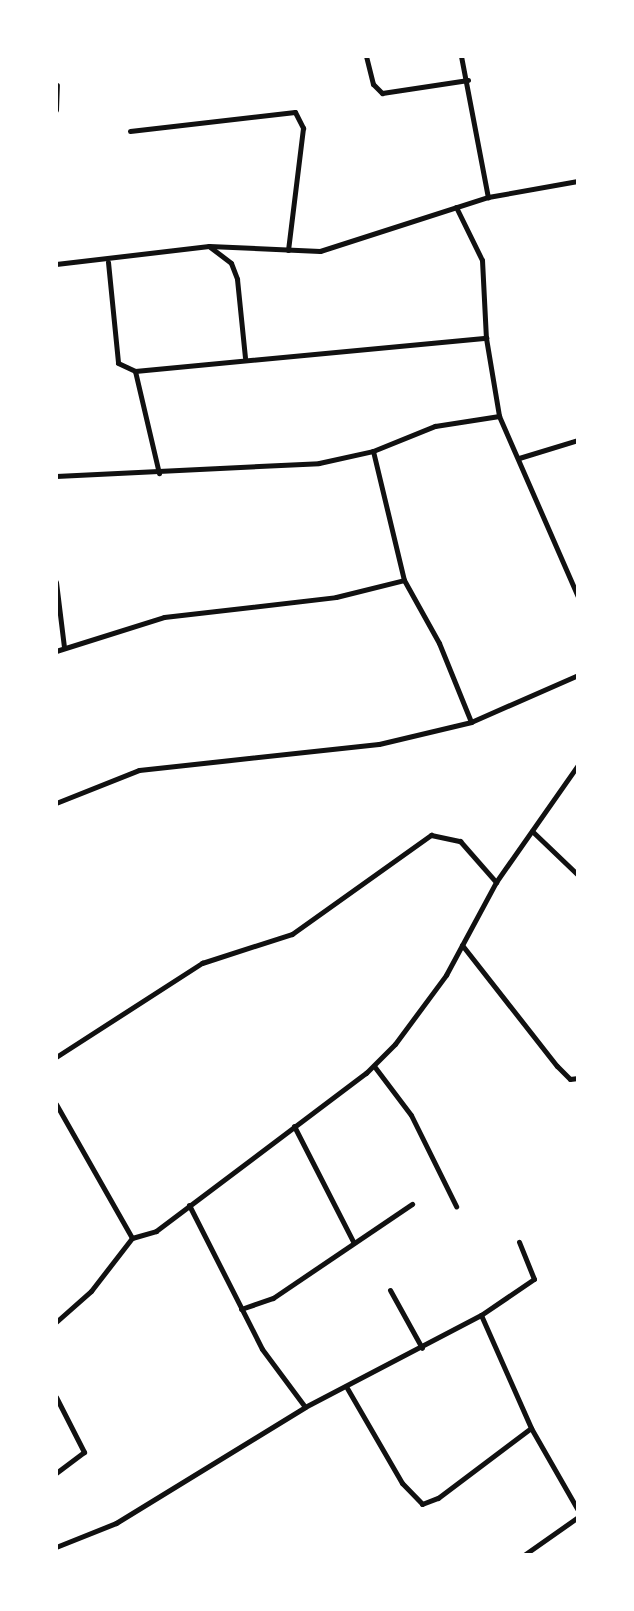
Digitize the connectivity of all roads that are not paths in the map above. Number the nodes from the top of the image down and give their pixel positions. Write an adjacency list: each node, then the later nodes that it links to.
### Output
1 (366, 56): 3 (street)
2 (461, 56): 3 (street)
3 (468, 80): 8 (street)
4 (57, 85): 5 (street)
5 (56, 110)
6 (130, 131): 11 (street)
7 (578, 181): 8 (street)
8 (488, 197): 9 (street)
9 (456, 207): 11 (street); 14 (street)
10 (209, 246): 11 (street); 12 (street); 15 (street)
11 (288, 250)
12 (108, 262): 13 (street); 16 (street)
13 (56, 264)
14 (486, 338): 15 (street); 17 (street)
15 (245, 358): 16 (street)
16 (135, 371): 21 (street)
17 (499, 416): 19 (street); 20 (street)
18 (578, 440): 20 (street)
19 (373, 451): 21 (street); 23 (street)
20 (519, 458): 25 (street)
21 (159, 473): 22 (street)
22 (56, 476)
23 (404, 580): 26 (street); 29 (street)
24 (56, 582): 26 (street)
25 (578, 597)
26 (64, 647): 27 (street)
27 (56, 651)
28 (578, 675): 29 (street)
29 (471, 722): 31 (street)
30 (578, 765): 32 (street)
31 (56, 803)
32 (532, 831): 33 (street); 34 (street)
33 (578, 875)
34 (496, 882): 35 (street); 36 (street)
35 (462, 945): 37 (street); 38 (street)
36 (56, 1057)
37 (374, 1065): 40 (street); 43 (street)
38 (578, 1078)
39 (56, 1104): 44 (street)
40 (294, 1126): 42 (street); 46 (street)
41 (412, 1204): 46 (street)
42 (189, 1205): 44 (street); 48 (street)
43 (456, 1206)
44 (132, 1238): 50 (street)
45 (519, 1242): 49 (street)
46 (354, 1243): 48 (street)
47 (390, 1290): 51 (street)
48 (241, 1309): 54 (street)
49 (481, 1315): 51 (street); 55 (street)
50 (57, 1320)
51 (422, 1348): 52 (street)
52 (347, 1388): 54 (street); 55 (street)
53 (56, 1397): 56 (street)
54 (305, 1407): 59 (street)
55 (531, 1428): 57 (street)
56 (56, 1473)
57 (578, 1510)
58 (578, 1517): 60 (street)
59 (56, 1547)
60 (524, 1555)

